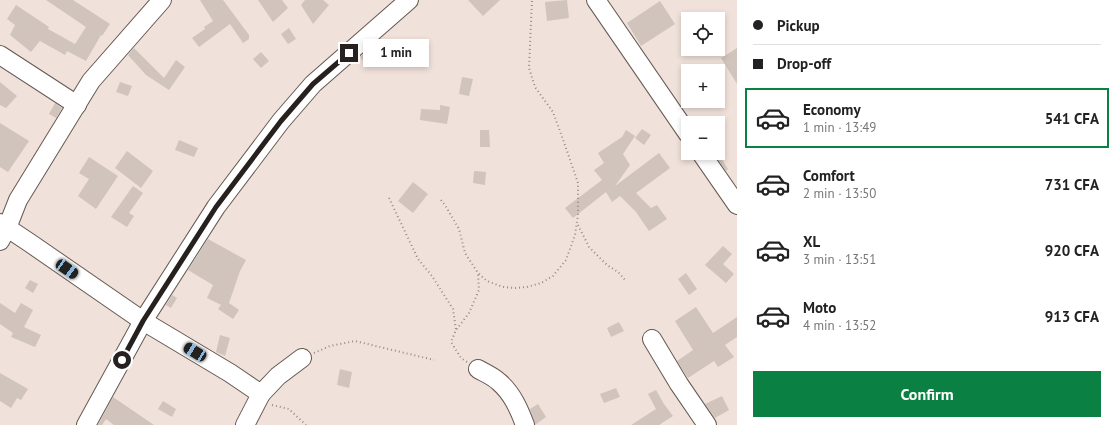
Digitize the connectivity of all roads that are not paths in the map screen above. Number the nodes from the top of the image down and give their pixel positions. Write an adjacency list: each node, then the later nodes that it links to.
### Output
1 (162, 0): 5 (street)
2 (409, 0): 10 (street)
3 (596, 0): 6 (street)
4 (0, 55): 5 (street)
5 (78, 104): 9 (street)
6 (681, 124)
7 (706, 160): 8 (street)
8 (737, 205)
9 (2, 231): 10 (street)
10 (143, 321): 14 (street); 15 (street)
11 (652, 339): 18 (street)
12 (302, 358): 14 (street)
13 (478, 369): 17 (street)
14 (266, 399): 16 (street)
15 (86, 425)
16 (245, 425)
17 (525, 425)
18 (707, 425)

